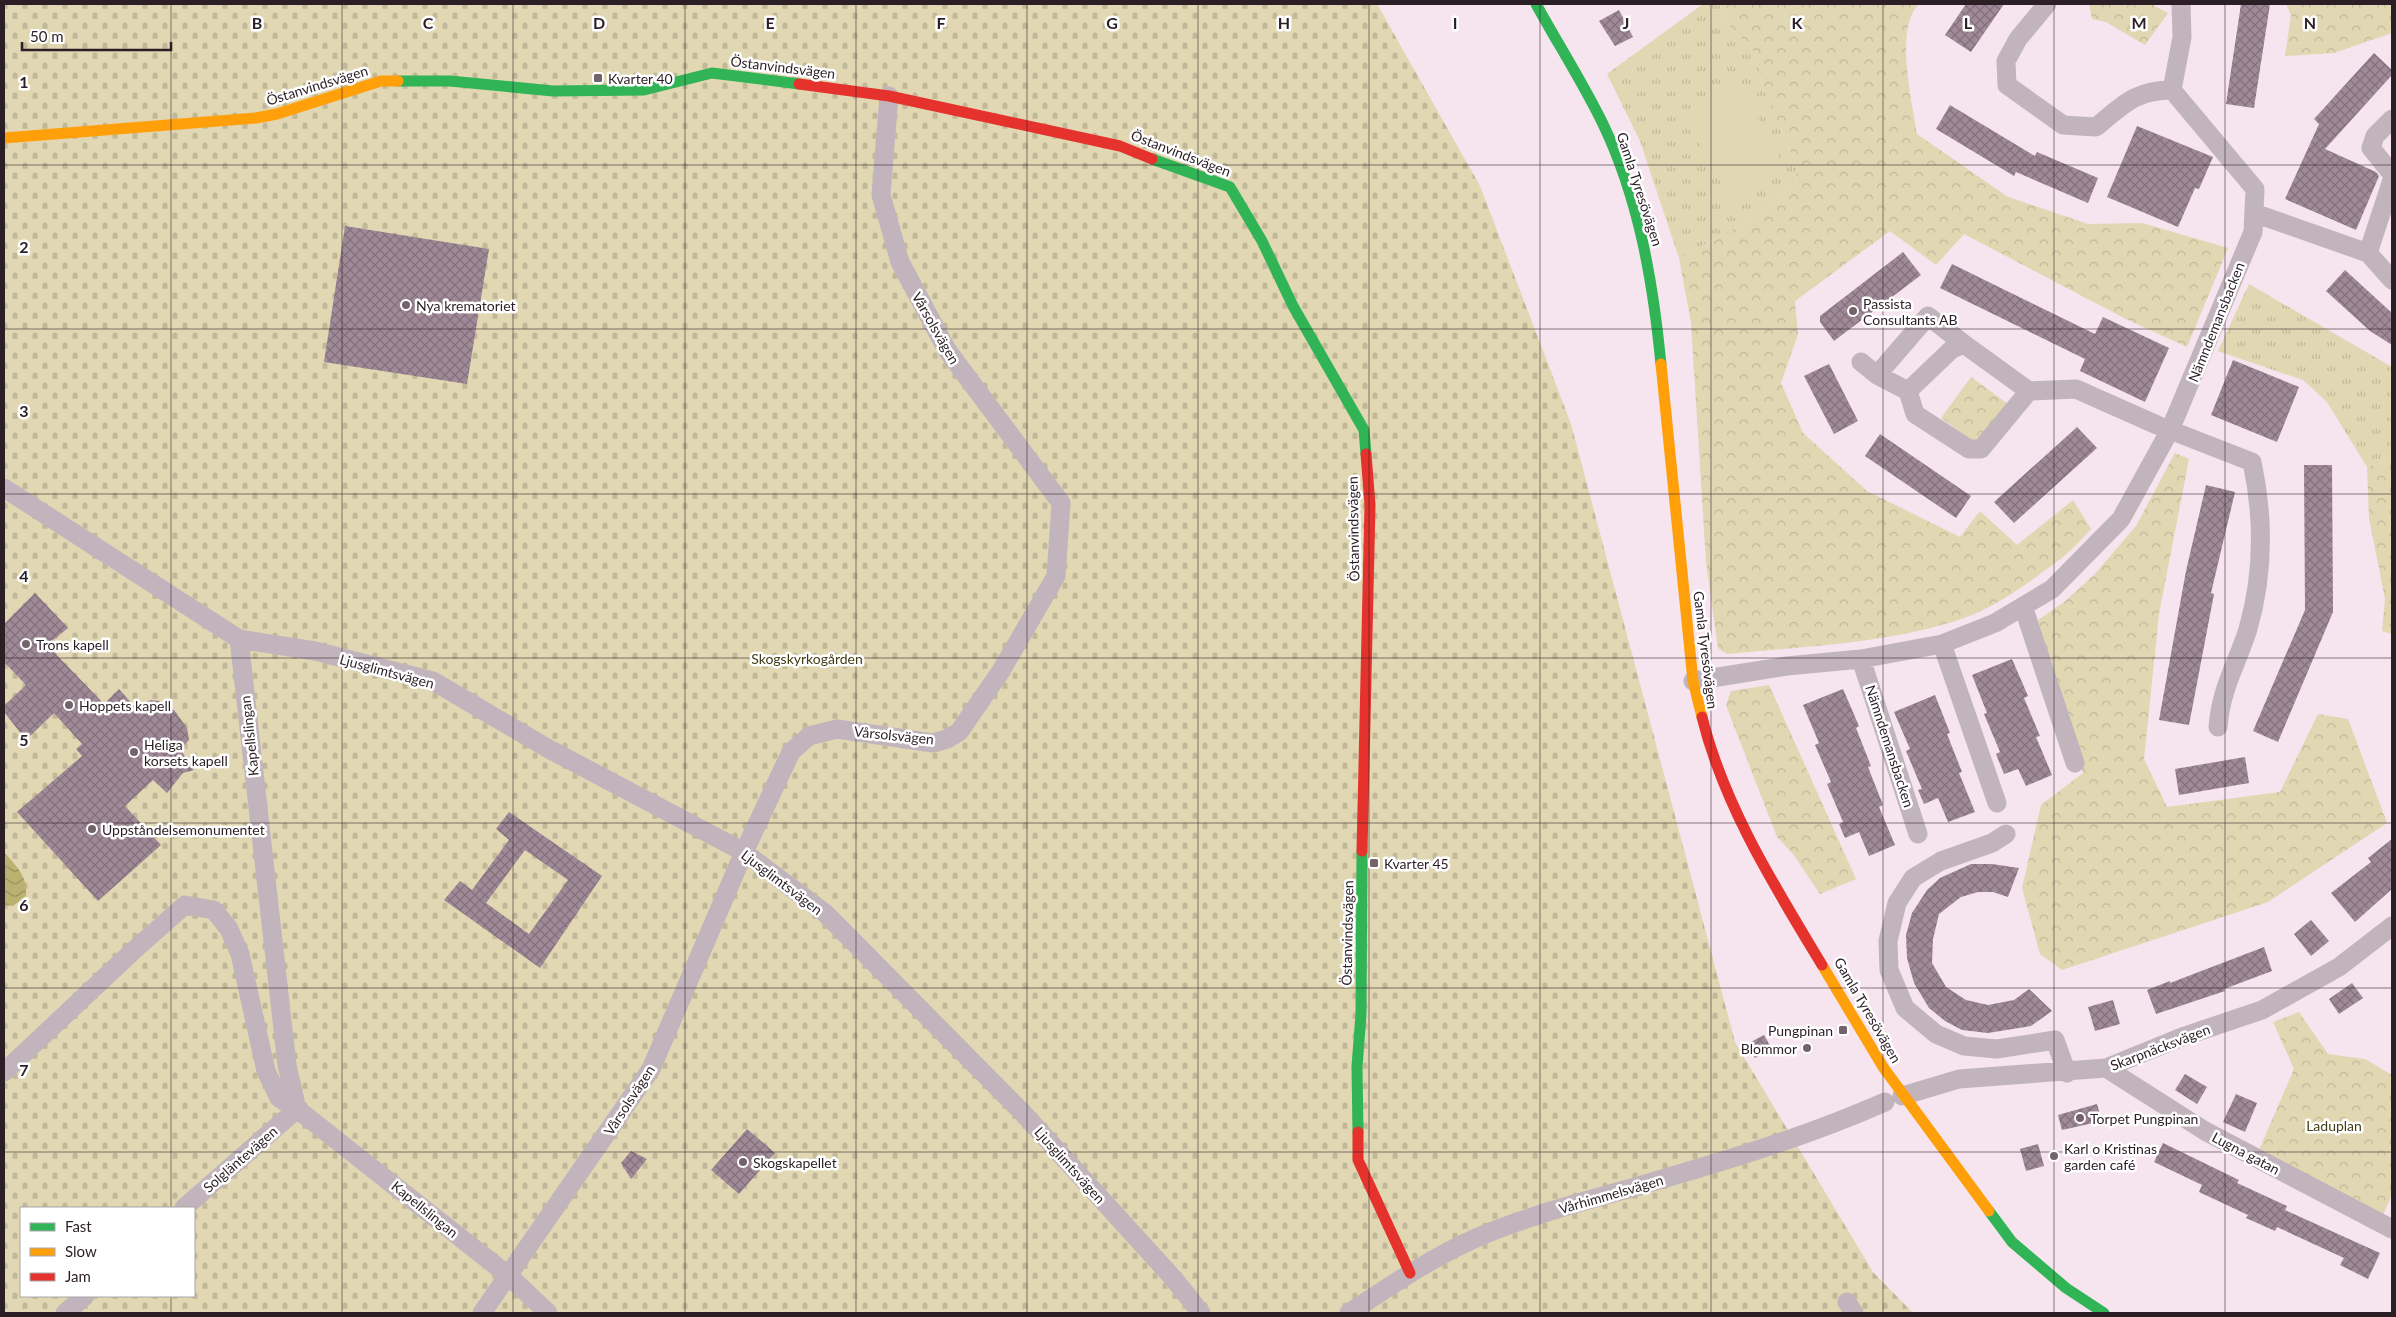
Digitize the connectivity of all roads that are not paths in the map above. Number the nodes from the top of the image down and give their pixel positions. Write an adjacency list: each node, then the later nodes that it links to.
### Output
1 (1536, 4): 24 (street, Gamla Tyresövägen)
2 (2047, 4): 4 (street)
3 (2181, 4): 4 (street)
4 (2172, 90): 10 (street, Nämndemansbacken)
5 (888, 96): 7 (street, Östanvindsvägen); 30 (street, Vårsolsvägen); 39 (street, Östanvindsvägen)
6 (2392, 119): 8 (street)
7 (4, 138)
8 (2392, 174)
9 (2392, 180): 11 (street)
10 (2254, 213): 11 (street); 18 (street, Nämndemansbacken)
11 (2368, 253): 12 (street)
12 (2392, 280)
13 (1964, 344): 15 (street); 16 (street); 17 (street)
14 (1860, 362): 15 (street)
15 (1877, 375): 16 (street)
16 (1908, 391): 17 (street)
17 (2029, 391): 18 (street)
18 (2170, 430): 20 (street, Nämndemansbacken); 25 (street)
19 (4, 488): 21 (street)
20 (2023, 606): 22 (street, Nämndemansbacken); 26 (street)
21 (239, 639): 30 (street, Ljusglimtsvägen); 36 (street, Kapellslingan)
22 (1942, 644): 23 (street, Nämndemansbacken); 27 (street)
23 (1861, 659): 24 (street, Nämndemansbacken); 28 (street, Nämndemansbacken)
24 (1693, 680): 35 (street, Gamla Tyresövägen)
25 (2218, 727)
26 (2075, 763)
27 (1997, 803)
28 (1918, 834)
29 (2006, 834): 34 (street)
30 (744, 852): 40 (street, Vårsolsvägen); 45 (street, Ljusglimtsvägen)
31 (2392, 926): 32 (street, Skarpnäcksvägen)
32 (2106, 1068): 34 (street, Skarpnäcksvägen); 38 (street, Lugna gatan)
33 (4, 1072): 36 (street, Kapellslingan)
34 (2066, 1073): 35 (street, Skarpnäcksvägen)
35 (1894, 1099): 39 (street, Vårhimmelsvägen); 47 (street, Gamla Tyresövägen)
36 (297, 1109): 37 (street, Solgläntevägen); 40 (street, Kapellslingan)
37 (185, 1207)
38 (2392, 1229)
39 (1410, 1273): 46 (street, Vårhimmelsvägen)
40 (509, 1276): 43 (street, Vårsolsvägen); 44 (street, Kapellslingan)
41 (84, 1297): 42 (street)
42 (65, 1313)
43 (482, 1313)
44 (548, 1313)
45 (1201, 1313)
46 (1349, 1313)
47 (2104, 1313)

